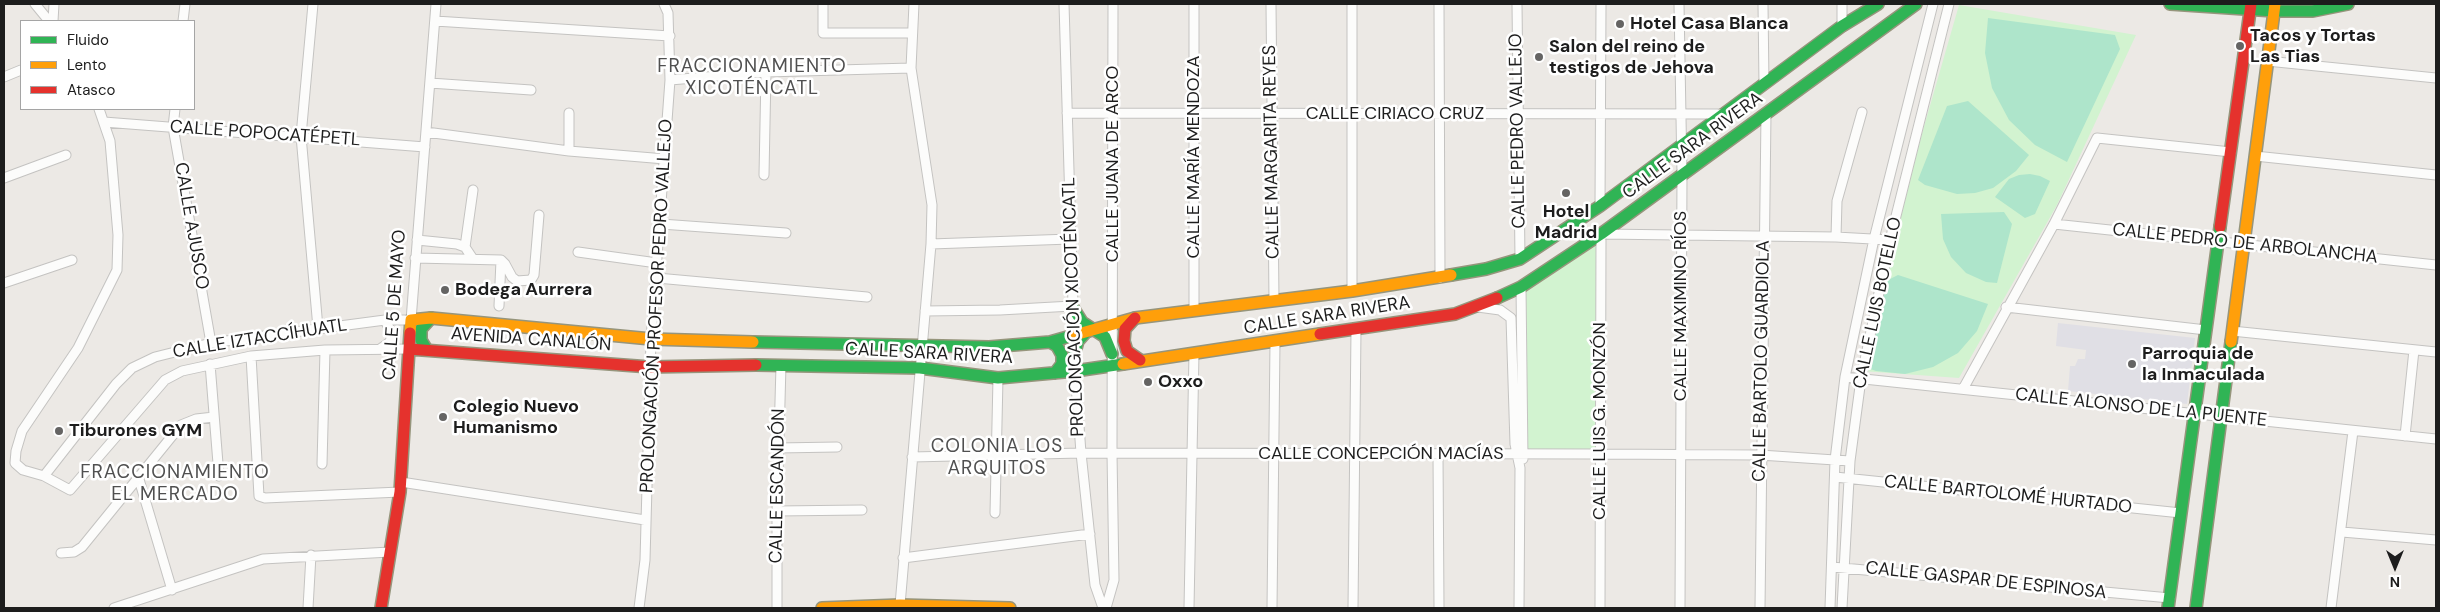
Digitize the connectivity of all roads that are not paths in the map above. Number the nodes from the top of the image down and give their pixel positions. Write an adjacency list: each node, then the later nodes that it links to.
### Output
1 (36, 4): 28 (street)
2 (54, 4): 29 (street)
3 (185, 4): 30 (street)
4 (312, 4): 63 (street)
5 (436, 4): 31 (street, CALLE 5 DE MAYO)
6 (664, 4): 34 (street, PROLONGACIÓN PROFESOR PEDRO VALLEJO)
7 (823, 4): 33 (street)
8 (914, 4): 33 (street)
9 (1064, 4): 49 (street, PROLONGACIÓN XICOTÉNCATL)
10 (1113, 4): 50 (street, CALLE JUANA DE ARCO)
11 (1194, 4): 51 (street, CALLE MARÍA MENDOZA)
12 (1270, 4): 52 (street, CALLE MARGARITA REYES)
13 (1352, 4): 53 (street)
14 (1439, 4): 54 (street)
15 (1517, 4): 55 (street, CALLE PEDRO VALLEJO)
16 (1601, 4): 59 (street)
17 (1679, 4): 56 (street, CALLE MAXIMINO RÍOS)
18 (1763, 4): 43 (street)
19 (1842, 4): 32 (street)
20 (1878, 4): 32 (street, CALLE SARA RIVERA)
21 (1916, 4): 58 (street, CALLE SARA RIVERA)
22 (1933, 4): 86 (street, CALLE LUIS BOTELLO)
23 (1949, 4): 88 (street, CALLE LUIS BOTELLO)
24 (2170, 4): 26 (street)
25 (2348, 4): 27 (street)
26 (2250, 7): 27 (street); 67 (street)
27 (2274, 7): 35 (street)
28 (50, 20)
29 (51, 20)
30 (183, 20)
31 (435, 21): 34 (street); 42 (street, CALLE 5 DE MAYO)
32 (1842, 26): 43 (street, CALLE SARA RIVERA)
33 (912, 33): 36 (street)
34 (670, 36): 41 (street, PROLONGACIÓN PROFESOR PEDRO VALLEJO)
35 (2267, 61): 40 (street); 69 (street)
36 (911, 68): 38 (street); 90 (street)
37 (20, 70): 39 (street)
38 (766, 72): 41 (street); 72 (street)
39 (4, 76)
40 (2436, 78)
41 (670, 80): 70 (street, PROLONGACIÓN PROFESOR PEDRO VALLEJO)
42 (430, 83): 44 (street); 62 (street, CALLE 5 DE MAYO)
43 (1764, 85): 57 (street, CALLE SARA RIVERA)
44 (531, 90)
45 (99, 110): 60 (street)
46 (175, 110): 61 (street, CALLE AJUSCO)
47 (1862, 112): 84 (street)
48 (569, 113): 66 (street)
49 (1067, 113): 50 (street, CALLE CIRIACO CRUZ); 85 (street, PROLONGACIÓN XICOTÉNCATL)
50 (1113, 113): 51 (street, CALLE CIRIACO CRUZ); 118 (street, CALLE JUANA DE ARCO)
51 (1194, 113): 52 (street, CALLE CIRIACO CRUZ); 112 (street, CALLE MARÍA MENDOZA)
52 (1271, 113): 53 (street, CALLE CIRIACO CRUZ); 107 (street, CALLE MARGARITA REYES)
53 (1352, 114): 54 (street, CALLE CIRIACO CRUZ); 105 (street)
54 (1439, 114): 55 (street, CALLE CIRIACO CRUZ); 102 (street)
55 (1518, 114): 59 (street, CALLE CIRIACO CRUZ); 96 (street, CALLE PEDRO VALLEJO)
56 (1680, 114): 57 (street, CALLE CIRIACO CRUZ); 59 (street, CALLE CIRIACO CRUZ); 64 (street, CALLE MAXIMINO RÍOS)
57 (1723, 114): 64 (street, CALLE SARA RIVERA)
58 (1766, 114): 71 (street, CALLE SARA RIVERA); 83 (street, CALLE BARTOLO GUARDIOLA)
59 (1602, 115): 76 (street)
60 (104, 122): 61 (street, CALLE POPOCATÉPETL); 174 (street)
61 (174, 127): 63 (street, CALLE POPOCATÉPETL); 128 (street, CALLE AJUSCO)
62 (426, 132): 65 (street, CALLE 5 DE MAYO); 66 (street)
63 (301, 136): 65 (street, CALLE POPOCATÉPETL); 119 (street)
64 (1681, 145): 71 (street, CALLE MAXIMINO RÍOS); 76 (street, CALLE SARA RIVERA)
65 (425, 147): 87 (street, CALLE 5 DE MAYO)
66 (569, 151): 70 (street)
67 (2231, 152): 79 (street); 89 (street)
68 (66, 155): 74 (street)
69 (2255, 156): 73 (street); 91 (street)
70 (665, 159): 78 (street, PROLONGACIÓN PROFESOR PEDRO VALLEJO)
71 (1682, 174): 81 (street, CALLE SARA RIVERA); 82 (street, CALLE MAXIMINO RÍOS)
72 (764, 175)
73 (2436, 175)
74 (4, 178)
75 (473, 190): 92 (street)
76 (1600, 206): 96 (street, CALLE SARA RIVERA)
77 (539, 215): 98 (street)
78 (661, 224): 80 (street); 99 (street, PROLONGACIÓN PROFESOR PEDRO VALLEJO)
79 (2054, 224): 89 (street, CALLE PEDRO DE ARBOLANCHA); 111 (street)
80 (786, 232)
81 (1601, 234): 82 (street); 104 (street, CALLE SARA RIVERA); 166 (street, CALLE LUIS G. MONZÓN)
82 (1682, 234): 83 (street); 168 (street, CALLE MAXIMINO RÍOS)
83 (1765, 236): 84 (street); 169 (street, CALLE BARTOLO GUARDIOLA)
84 (1836, 237): 86 (street)
85 (1070, 238): 90 (street); 109 (street, PROLONGACIÓN XICOTÉNCATL)
86 (1874, 239): 88 (street); 147 (street, CALLE LUIS BOTELLO)
87 (417, 240): 92 (street); 94 (street, CALLE 5 DE MAYO)
88 (1890, 240): 149 (street, CALLE LUIS BOTELLO)
89 (2218, 242): 91 (street, CALLE PEDRO DE ARBOLANCHA); 121 (street)
90 (931, 244): 113 (street)
91 (2244, 244): 100 (street, CALLE PEDRO DE ARBOLANCHA); 123 (street)
92 (465, 247): 95 (street)
93 (578, 252): 99 (street)
94 (415, 258): 95 (street); 117 (street, CALLE 5 DE MAYO)
95 (472, 258): 98 (street)
96 (1520, 259): 102 (street, CALLE SARA RIVERA)
97 (72, 260): 103 (street)
98 (501, 260): 108 (street)
99 (657, 263): 101 (street, PROLONGACIÓN PROFESOR PEDRO VALLEJO)
100 (2436, 265)
101 (656, 278): 106 (street); 125 (street, PROLONGACIÓN PROFESOR PEDRO VALLEJO)
102 (1440, 278): 105 (street, CALLE SARA RIVERA)
103 (4, 283)
104 (1521, 287): 110 (street, CALLE SARA RIVERA); 165 (street)
105 (1352, 291): 107 (street, CALLE SARA RIVERA)
106 (867, 297)
107 (1274, 301): 112 (street, CALLE SARA RIVERA)
108 (499, 306)
109 (1072, 306): 113 (street); 122 (street); 124 (street, PROLONGACIÓN XICOTÉNCATL)
110 (1477, 307): 120 (street, CALLE SARA RIVERA); 165 (street)
111 (2006, 307): 121 (street); 150 (street)
112 (1194, 310): 115 (street, CALLE SARA RIVERA)
113 (925, 311): 129 (street)
114 (430, 318): 117 (street, AVENIDA CANALÓN); 125 (street, AVENIDA CANALÓN); 133 (street)
115 (1135, 318): 118 (street, CALLE SARA RIVERA); 140 (street)
116 (385, 320): 117 (street, CALLE IZTACCÍHUATL); 119 (street, CALLE IZTACCÍHUATL); 132 (street)
117 (411, 320): 130 (street, CALLE 5 DE MAYO)
118 (1113, 325): 122 (street, CALLE SARA RIVERA); 139 (street, PROLONGACIÓN XICOTÉNCATL)
119 (318, 328): 128 (street, CALLE IZTACCÍHUATL)
120 (1356, 330): 127 (street, CALLE SARA RIVERA); 164 (street)
121 (2206, 330): 151 (street)
122 (1090, 331): 124 (street, CALLE SARA RIVERA); 138 (street); 139 (street)
123 (2232, 331): 134 (street); 153 (street)
124 (1073, 336): 126 (street, CALLE SARA RIVERA); 138 (street, PROLONGACIÓN XICOTÉNCATL)
125 (651, 339): 129 (street, CALLE SARA RIVERA); 143 (street, PROLONGACIÓN PROFESOR PEDRO VALLEJO)
126 (1050, 342): 129 (street, CALLE SARA RIVERA); 146 (street)
127 (1275, 342): 136 (street, CALLE SARA RIVERA); 163 (street)
128 (211, 343): 174 (street, CALLE IZTACCÍHUATL)
129 (922, 347): 144 (street)
130 (409, 349): 132 (street, CALLE IZTACCÍHUATL); 133 (street, AVENIDA CANALÓN); 179 (street, CALLE 5 DE MAYO)
131 (325, 350): 132 (street, CALLE IZTACCÍHUATL); 137 (street, CALLE IZTACCÍHUATL); 173 (street)
132 (380, 350)
133 (428, 350): 143 (street, AVENIDA CANALÓN)
134 (2414, 350): 135 (street); 155 (street)
135 (2436, 352)
136 (1194, 353): 140 (street, CALLE SARA RIVERA); 162 (street)
137 (251, 356): 141 (street, CALLE IZTACCÍHUATL); 179 (street)
138 (1074, 356): 145 (street, PROLONGACIÓN XICOTÉNCATL)
139 (1112, 359): 140 (street, CALLE SARA RIVERA); 145 (street, CALLE SARA RIVERA); 160 (street, PROLONGACIÓN XICOTÉNCATL)
140 (1140, 360)
141 (210, 364): 152 (street); 174 (street, CALLE IZTACCÍHUATL)
142 (781, 364): 143 (street, CALLE SARA RIVERA); 144 (street, CALLE SARA RIVERA); 158 (street, CALLE ESCANDÓN)
143 (650, 367): 184 (street, PROLONGACIÓN PROFESOR PEDRO VALLEJO)
144 (920, 368): 148 (street, CALLE SARA RIVERA); 170 (street)
145 (1075, 371): 146 (street, CALLE SARA RIVERA); 159 (street, PROLONGACIÓN XICOTÉNCATL)
146 (1055, 373): 148 (street, CALLE SARA RIVERA)
147 (1845, 377): 149 (street, CALLE ALONSO DE LA PUENTE); 171 (street, CALLE LUIS BOTELLO)
148 (998, 378): 161 (street)
149 (1861, 379): 150 (street, CALLE ALONSO DE LA PUENTE); 172 (street, CALLE LUIS BOTELLO)
150 (1963, 390): 151 (street, CALLE ALONSO DE LA PUENTE)
151 (2195, 414): 153 (street, CALLE ALONSO DE LA PUENTE); 183 (street)
152 (214, 417): 175 (street); 176 (street)
153 (2221, 417): 154 (street, CALLE ALONSO DE LA PUENTE); 215 (street)
154 (2353, 430): 155 (street, CALLE ALONSO DE LA PUENTE); 185 (street)
155 (2404, 436): 156 (street, CALLE ALONSO DE LA PUENTE)
156 (2436, 439)
157 (837, 447): 158 (street)
158 (778, 448): 181 (street, CALLE ESCANDÓN)
159 (1081, 453): 160 (street, CALLE CONCEPCIÓN MACÍAS); 161 (street, CALLE CONCEPCIÓN MACÍAS); 186 (street, PROLONGACIÓN XICOTÉNCATL)
160 (1112, 453): 162 (street, CALLE CONCEPCIÓN MACÍAS); 204 (street, PROLONGACIÓN XICOTÉNCATL)
161 (998, 454): 170 (street, CALLE CONCEPCIÓN MACÍAS); 182 (street)
162 (1193, 454): 163 (street, CALLE CONCEPCIÓN MACÍAS); 205 (street)
163 (1273, 454): 164 (street, CALLE CONCEPCIÓN MACÍAS); 206 (street)
164 (1356, 454): 167 (street, CALLE CONCEPCIÓN MACÍAS); 207 (street)
165 (1520, 454): 166 (street, CALLE CONCEPCIÓN MACÍAS); 167 (street, CALLE CONCEPCIÓN MACÍAS); 209 (street)
166 (1600, 454): 168 (street, CALLE CONCEPCIÓN MACÍAS); 210 (street, CALLE LUIS G. MONZÓN)
167 (1438, 455): 208 (street)
168 (1680, 455): 169 (street, CALLE CONCEPCIÓN MACÍAS); 211 (street, CALLE MAXIMINO RÍOS)
169 (1760, 455): 171 (street, CALLE CONCEPCIÓN MACÍAS); 212 (street, CALLE BARTOLO GUARDIOLA)
170 (912, 457): 191 (street)
171 (1835, 460): 172 (street, CALLE CONCEPCIÓN MACÍAS); 177 (street, CALLE LUIS BOTELLO)
172 (1850, 461): 178 (street, CALLE LUIS BOTELLO)
173 (322, 464)
174 (44, 476)
175 (138, 476): 189 (street); 194 (street)
176 (218, 476)
177 (1835, 477): 178 (street, CALLE BARTOLOMÉ HURTADO); 192 (street, CALLE LUIS BOTELLO)
178 (1851, 478): 183 (street, CALLE BARTOLOMÉ HURTADO); 193 (street, CALLE LUIS BOTELLO)
179 (400, 487): 184 (street); 188 (street, CALLE 5 DE MAYO)
180 (862, 510): 181 (street)
181 (777, 511): 201 (street, CALLE ESCANDÓN)
182 (995, 513)
183 (2181, 513): 195 (street)
184 (644, 520): 200 (street, PROLONGACIÓN PROFESOR PEDRO VALLEJO)
185 (2342, 532): 187 (street); 216 (street)
186 (1090, 534): 191 (street); 204 (street, PROLONGACIÓN XICOTÉNCATL)
187 (2436, 540)
188 (390, 552): 190 (street); 199 (street, CALLE 5 DE MAYO)
189 (61, 553)
190 (311, 555): 194 (street); 198 (street)
191 (902, 558): 196 (street)
192 (1832, 567): 193 (street, CALLE GASPAR DE ESPINOSA); 213 (street, CALLE LUIS BOTELLO)
193 (1845, 567): 195 (street, CALLE GASPAR DE ESPINOSA); 214 (street, CALLE LUIS BOTELLO)
194 (172, 590): 197 (street)
195 (2169, 603)
196 (900, 604): 202 (street); 203 (street)
197 (114, 608)
198 (308, 608)
199 (380, 608)
200 (639, 608)
201 (777, 608)
202 (822, 608)
203 (1010, 608)
204 (1105, 608)
205 (1189, 608)
206 (1272, 608)
207 (1353, 608)
208 (1439, 608)
209 (1519, 608)
210 (1600, 608)
211 (1680, 608)
212 (1760, 608)
213 (1830, 608)
214 (1842, 608)
215 (2196, 608)
216 (2332, 608)

